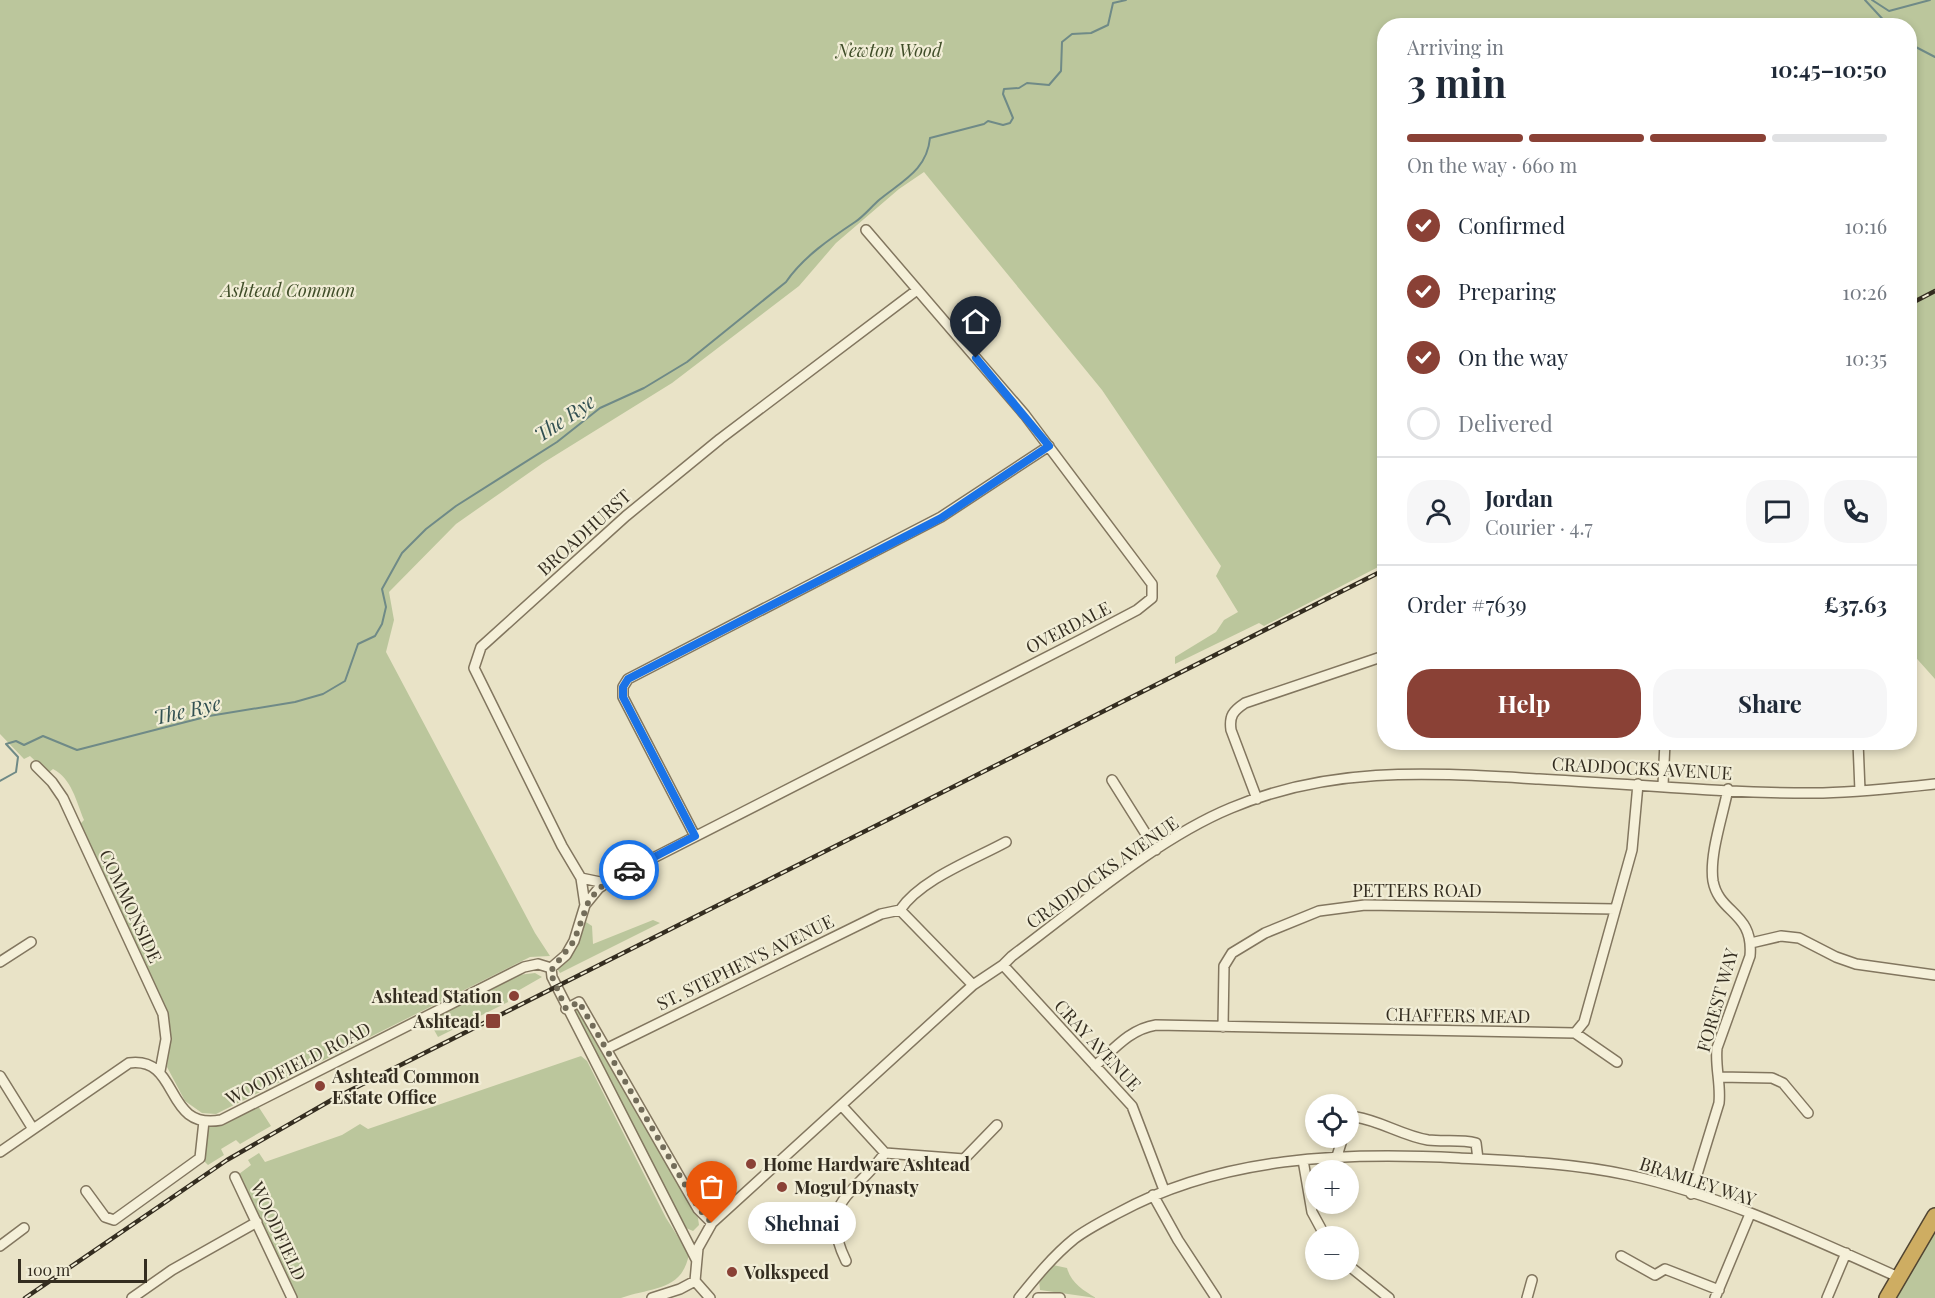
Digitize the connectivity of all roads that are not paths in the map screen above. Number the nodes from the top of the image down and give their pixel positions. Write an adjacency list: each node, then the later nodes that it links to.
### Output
1 (866, 230): 2 (street, OVERDALE)
2 (917, 290): 3 (street, OVERDALE); 18 (street, BROADHURST)
3 (1049, 446): 15 (street); 15 (street, OVERDALE)
4 (1377, 658): 14 (street)
5 (1665, 750): 11 (street)
6 (1858, 750): 13 (street)
7 (36, 766): 36 (street, COMMONSIDE)
8 (1112, 780): 17 (street)
9 (1638, 784): 11 (street, CRADDOCKS AVENUE); 14 (street, CRADDOCKS AVENUE); 21 (street)
10 (1935, 784): 13 (street, CRADDOCKS AVENUE)
11 (1663, 785): 12 (street, CRADDOCKS AVENUE)
12 (1728, 789): 13 (street, CRADDOCKS AVENUE); 24 (street, FOREST WAY)
13 (1860, 791)
14 (1257, 799): 17 (street, CRADDOCKS AVENUE)
15 (695, 836): 19 (street, OVERDALE)
16 (1006, 842): 22 (street, ST. STEPHEN'S AVENUE)
17 (1156, 850): 26 (street, CRADDOCKS AVENUE)
18 (581, 878): 19 (street); 20 (street, BROADHURST)
19 (605, 883): 20 (street, OVERDALE)
20 (585, 905): 27 (street, BROADHURST)
21 (1615, 909): 31 (street, PETTERS ROAD); 32 (street)
22 (900, 910): 29 (street); 33 (street, ST. STEPHEN'S AVENUE)
23 (31, 942): 25 (street)
24 (1751, 943): 28 (street); 38 (street, FOREST WAY)
25 (0, 962)
26 (1003, 965): 29 (street, CRADDOCKS AVENUE); 35 (street, CRAY AVENUE)
27 (550, 968): 30 (street); 42 (street, WOODFIELD ROAD)
28 (1935, 975)
29 (973, 984): 39 (street, CRADDOCKS AVENUE)
30 (566, 1009): 33 (street); 62 (street)
31 (1223, 1027): 32 (street, CHAFFERS MEAD); 35 (street, CHAFFERS MEAD)
32 (1575, 1033): 34 (street)
33 (606, 1049): 59 (street)
34 (1617, 1062)
35 (1095, 1065): 52 (street, CRAY AVENUE)
36 (160, 1071): 42 (street); 44 (street)
37 (0, 1076): 44 (street)
38 (1719, 1077): 40 (street); 54 (street, FOREST WAY)
39 (842, 1106): 47 (street); 59 (street, CRADDOCKS AVENUE)
40 (1808, 1113)
41 (1359, 1117): 49 (street)
42 (204, 1121): 53 (street)
43 (997, 1125): 47 (street)
44 (33, 1129): 46 (street)
45 (1340, 1148): 48 (street)
46 (0, 1152)
47 (885, 1153): 68 (street)
48 (1338, 1156): 49 (street, BRAMLEY WAY); 50 (street, BRAMLEY WAY)
49 (1478, 1159): 54 (street, BRAMLEY WAY)
50 (1304, 1160): 52 (street, BRAMLEY WAY); 60 (street)
51 (235, 1177): 58 (street, WOODFIELD)
52 (1164, 1190): 55 (street, BRAMLEY WAY)
53 (86, 1191)
54 (1691, 1194): 56 (street, BRAMLEY WAY)
55 (1153, 1195): 78 (street, BRAMLEY WAY); 81 (street)
56 (1750, 1214): 65 (street, BRAMLEY WAY); 73 (street)
57 (1935, 1216): 70 (highway)
58 (256, 1222): 74 (street); 75 (street, WOODFIELD)
59 (712, 1223): 63 (street, CRADDOCKS AVENUE)
60 (1320, 1226)
61 (24, 1228): 64 (street)
62 (681, 1230): 63 (street); 67 (street)
63 (701, 1237): 67 (street, CRADDOCKS AVENUE)
64 (0, 1246)
65 (1846, 1253): 70 (street, BRAMLEY WAY); 84 (street)
66 (1621, 1256): 73 (street)
67 (696, 1259): 72 (street, CRADDOCKS AVENUE)
68 (846, 1261)
69 (1359, 1273): 82 (street)
70 (1898, 1276): 85 (highway)
71 (1532, 1280): 83 (street)
72 (694, 1281): 76 (street); 77 (street)
73 (1717, 1294)
74 (132, 1298)
75 (292, 1298)
76 (652, 1298)
77 (710, 1298)
78 (1019, 1298)
79 (1038, 1298): 80 (street)
80 (1060, 1298)
81 (1216, 1298)
82 (1389, 1298)
83 (1527, 1298)
84 (1827, 1298)
85 (1887, 1298)

